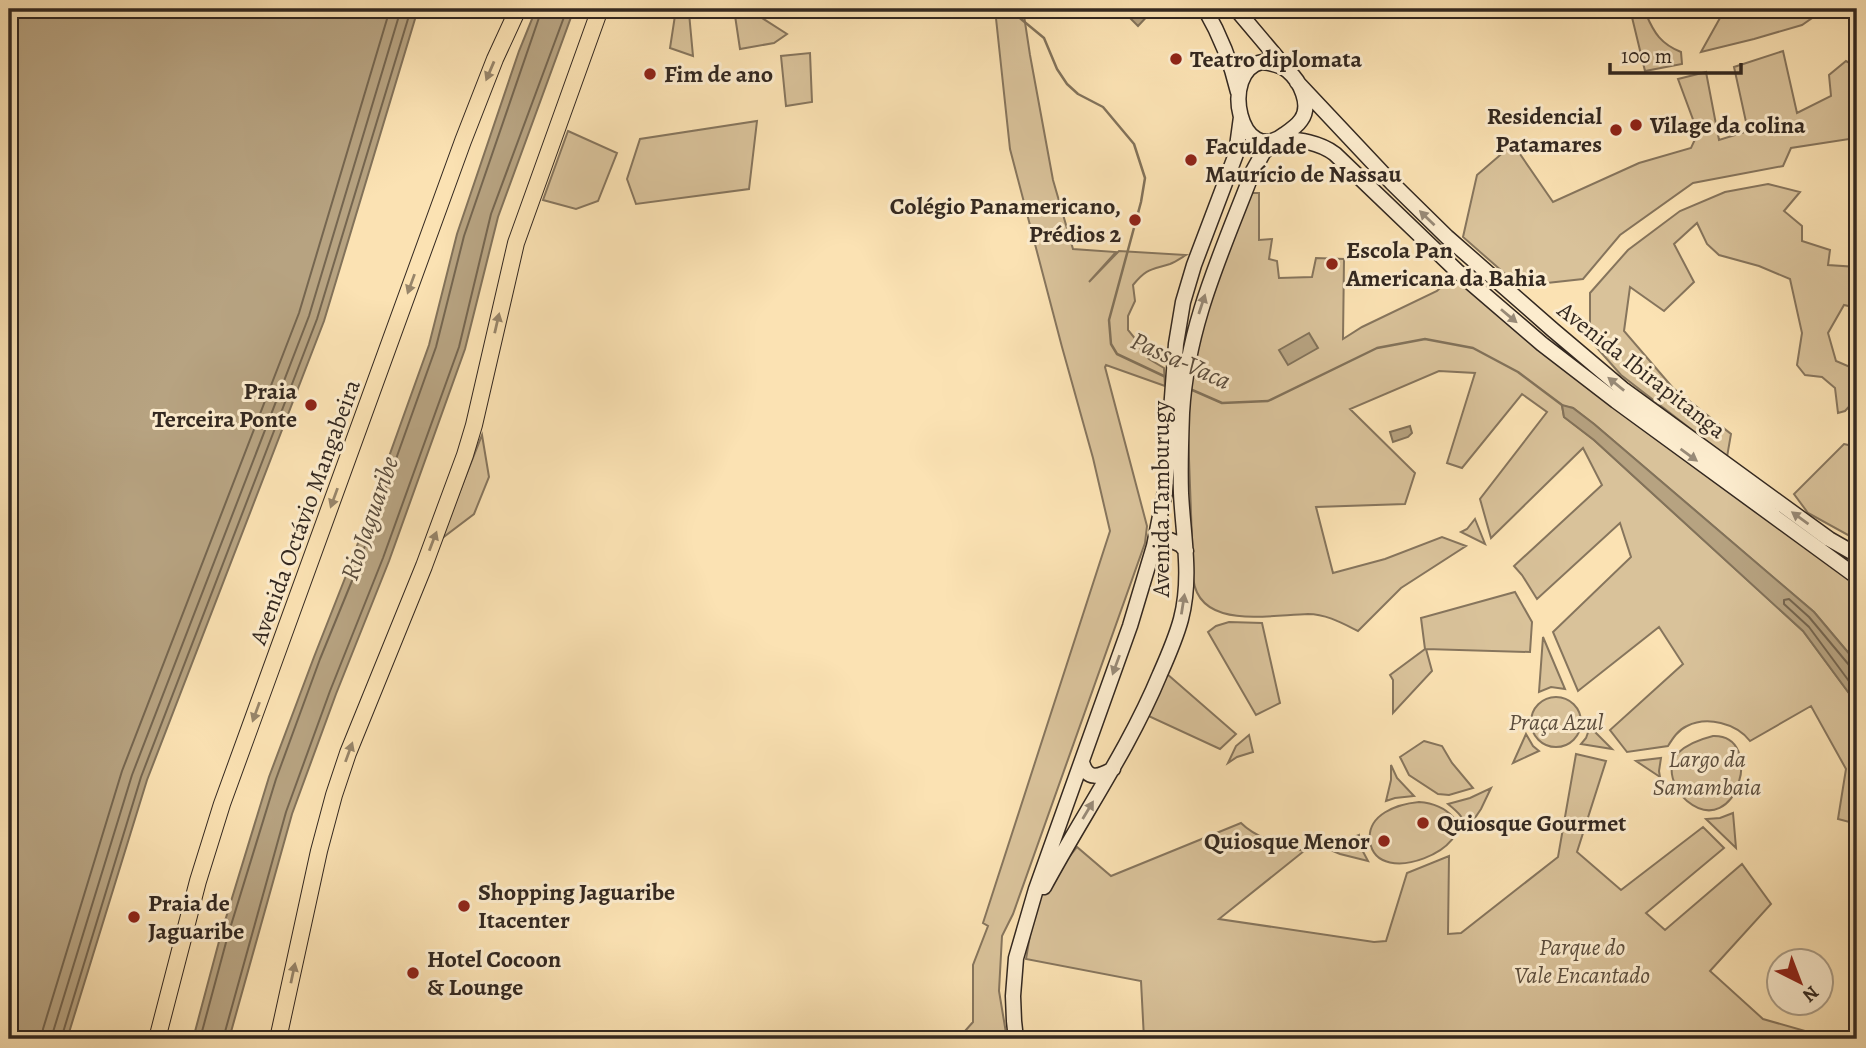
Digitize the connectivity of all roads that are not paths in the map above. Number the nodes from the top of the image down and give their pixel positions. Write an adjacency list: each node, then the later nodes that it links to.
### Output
1 (518, 9): 18 (main road, Avenida Octávio Mangabeira, one-way to 18)
2 (600, 9): 19 (main road, one-way to 2)
3 (1205, 9): 6 (main road)
4 (1236, 9): 5 (main road, Avenida Ibirapitanga)
5 (1292, 76): 6 (main road); 8 (main road); 13 (main road, Avenida Ibirapitanga, one-way to 5)
6 (1239, 98): 7 (main road)
7 (1241, 117): 8 (main road); 9 (main road, Avenida Tamburugy)
8 (1277, 140): 9 (main road, Avenida Tamburugy, one-way to 8); 14 (main road, Avenida Ibirapitanga, one-way to 14)
9 (1180, 370): 10 (main road, Avenida Tamburugy)
10 (1177, 409): 11 (main road, Avenida Tamburugy); 12 (main road, Avenida Tamburugy)
11 (1154, 546): 12 (main road); 15 (main road, Avenida Tamburugy, one-way to 15)
12 (1186, 551): 16 (main road, Avenida Tamburugy, one-way to 12)
13 (1857, 555)
14 (1857, 577)
15 (1082, 762): 16 (main road); 17 (main road, Avenida Tamburugy)
16 (1113, 769): 17 (main road, Avenida Tamburugy, one-way to 16)
17 (1026, 922): 20 (main road, Avenida Tamburugy)
18 (157, 1039)
19 (278, 1039)
20 (1016, 1039)

